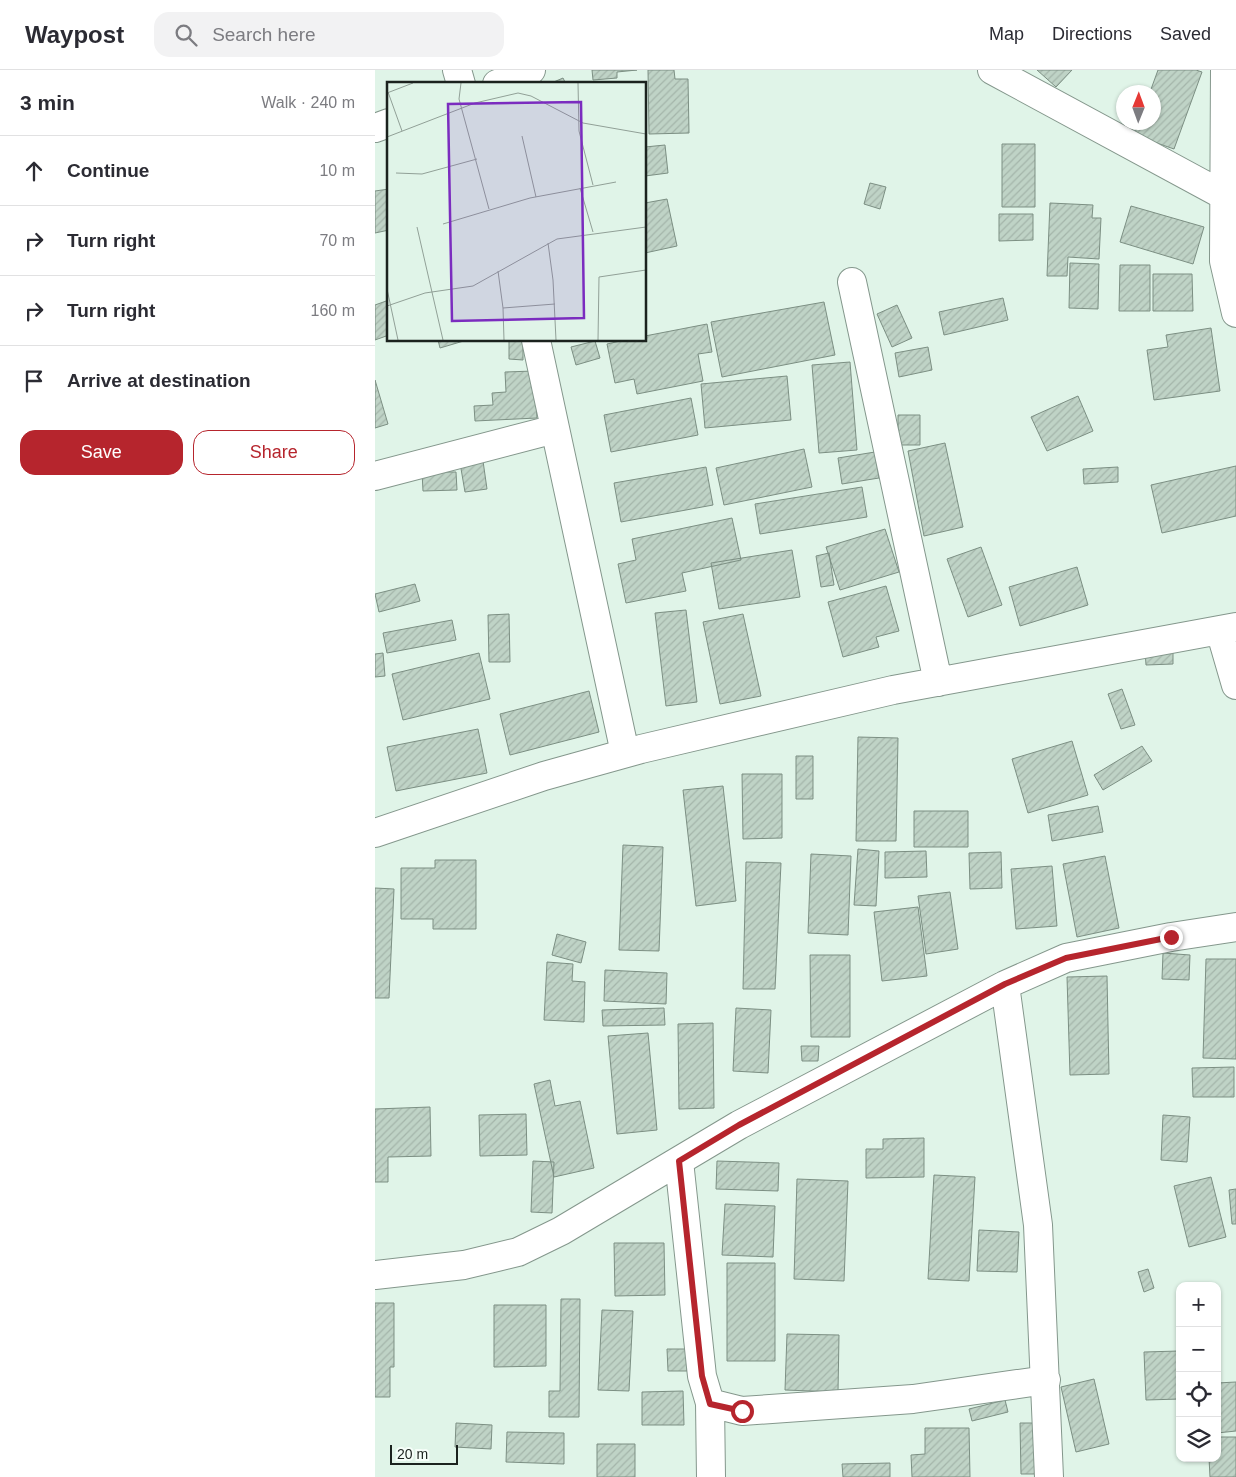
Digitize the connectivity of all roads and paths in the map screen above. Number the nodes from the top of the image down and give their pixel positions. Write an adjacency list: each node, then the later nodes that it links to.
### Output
1 (531, 70): 4 (street)
2 (992, 70): 5 (street)
3 (1225, 70): 5 (street)
4 (502, 82)
5 (1231, 200): 7 (street)
6 (852, 282): 12 (street)
7 (1236, 313)
8 (536, 341): 9 (street)
9 (555, 429): 10 (street); 14 (street)
10 (375, 476)
11 (1228, 628): 12 (street); 13 (street)
12 (938, 682): 14 (street)
13 (1236, 685)
14 (625, 753): 15 (street)
15 (375, 833)
16 (1236, 927): 17 (street)
17 (1005, 984): 18 (street); 20 (street)
18 (679, 1161): 19 (street); 21 (street)
19 (375, 1275)
20 (1046, 1380): 21 (street); 23 (street)
21 (710, 1404): 22 (street)
22 (711, 1477)
23 (1049, 1477)

